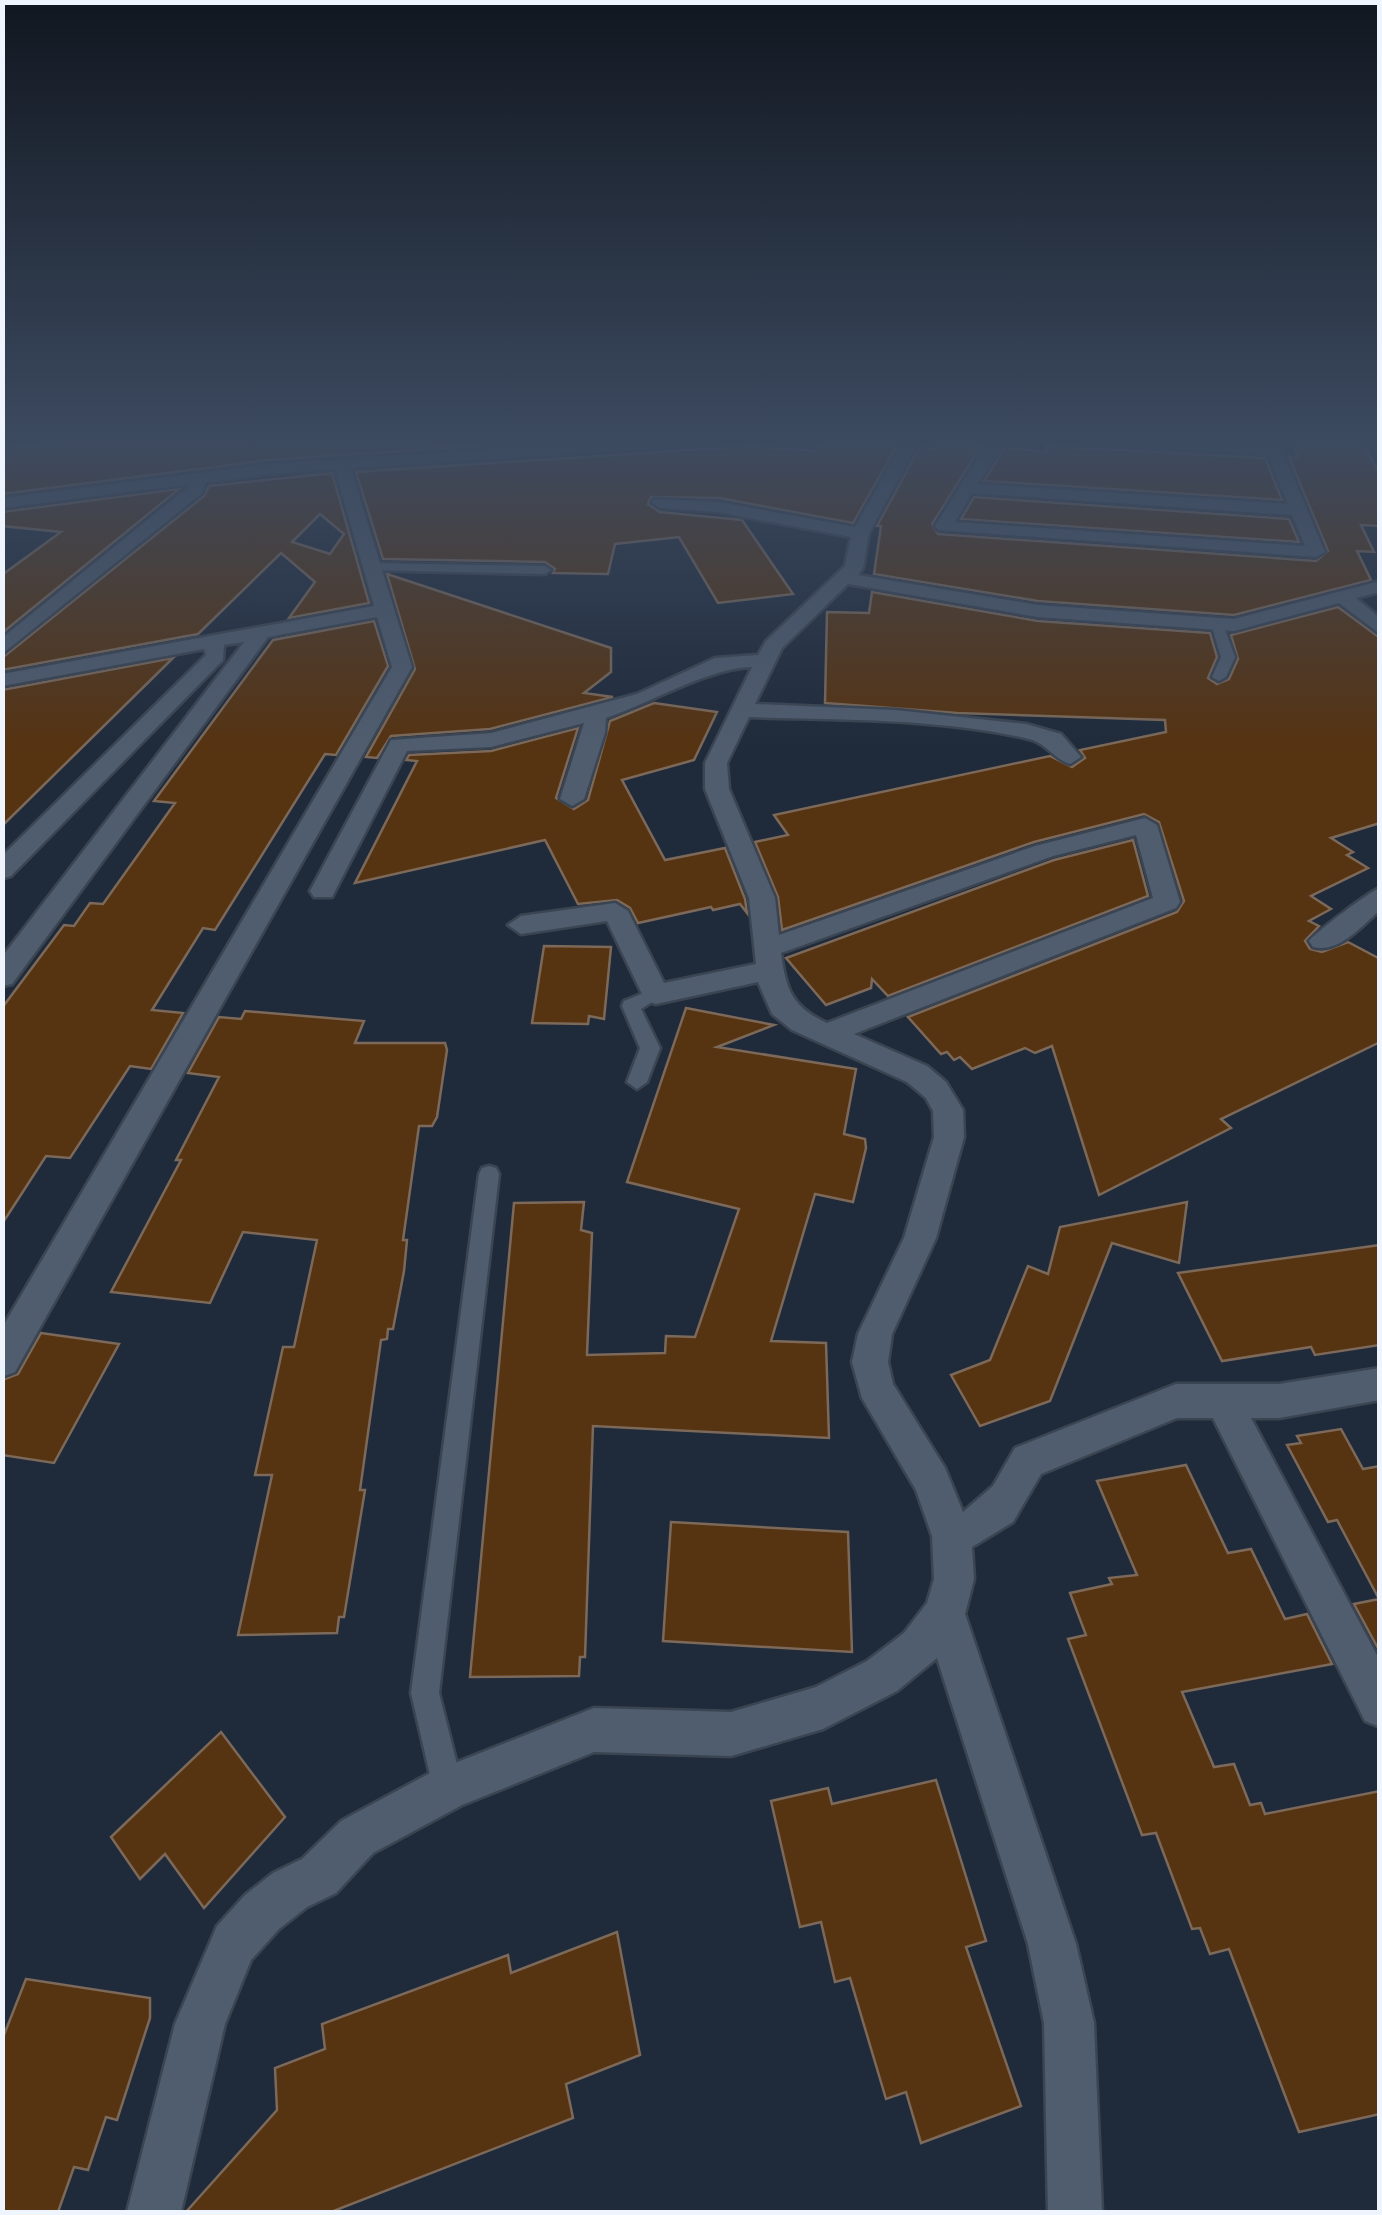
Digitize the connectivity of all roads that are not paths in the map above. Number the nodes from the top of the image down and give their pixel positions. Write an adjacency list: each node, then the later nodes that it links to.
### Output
1 (131, 542): 16 (street)
2 (364, 542): 6 (street)
3 (858, 542): 8 (street)
4 (1178, 542): 5 (street)
5 (1312, 542)
6 (371, 567): 7 (lane); 11 (street)
7 (545, 570)
8 (845, 578): 12 (street); 17 (street)
9 (1380, 586): 10 (street)
10 (1343, 597): 12 (street); 13 (street)
11 (385, 610): 14 (street); 35 (street)
12 (1217, 624): 18 (lane)
13 (1380, 628)
14 (261, 633): 15 (street); 30 (street)
15 (213, 642): 19 (street); 24 (street)
16 (2, 648)
17 (764, 661): 20 (street); 21 (street)
18 (1219, 677)
19 (2, 680)
20 (742, 710): 22 (street); 29 (street)
21 (595, 714): 23 (street); 25 (street)
22 (1072, 750)
23 (572, 799)
24 (2, 871)
25 (324, 890)
26 (1380, 896): 28 (street)
27 (522, 924): 31 (street)
28 (1322, 941)
29 (768, 959): 31 (street); 32 (street); 32 (street)
30 (2, 977)
31 (656, 994): 33 (lane)
32 (826, 1034): 38 (street)
33 (637, 1082)
34 (489, 1174): 41 (lane)
35 (2, 1362)
36 (1380, 1384): 37 (street)
37 (1223, 1401): 38 (street); 40 (street)
38 (952, 1536): 39 (street)
39 (944, 1614): 41 (street); 43 (street)
40 (1380, 1706)
41 (448, 1788): 42 (street)
42 (154, 2212)
43 (1075, 2212)

